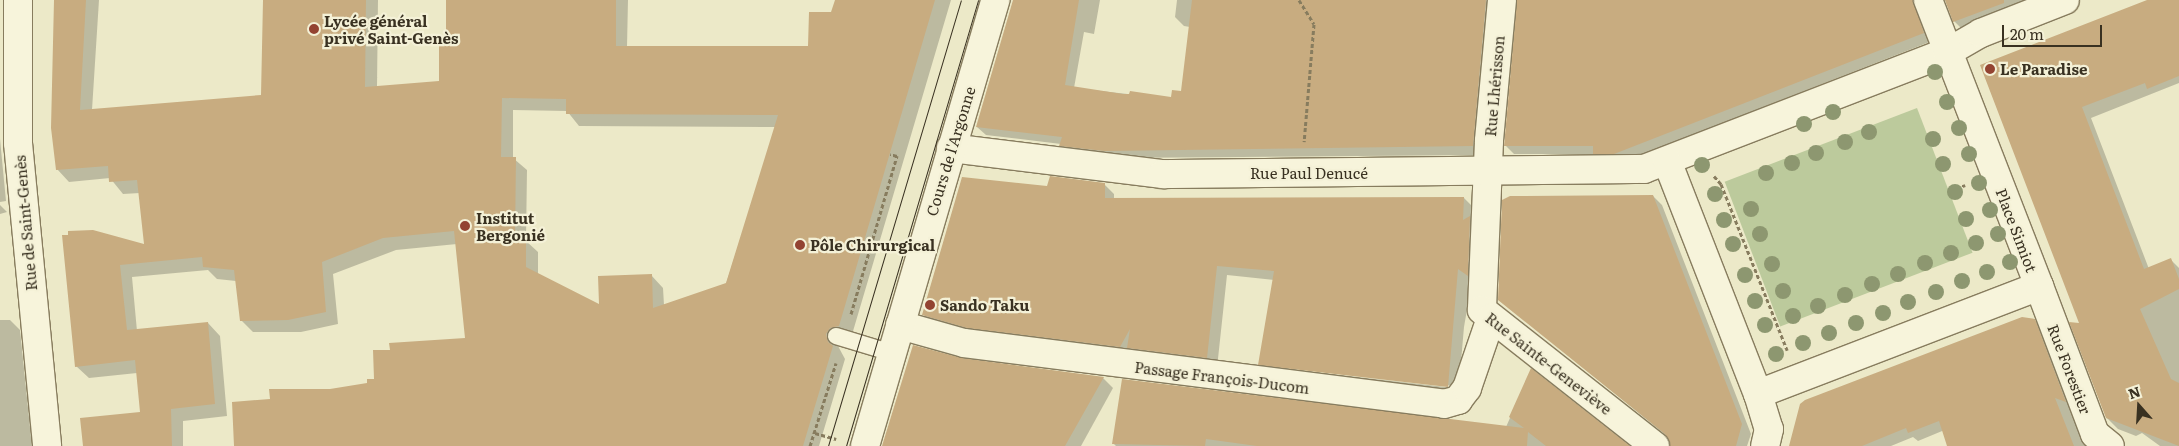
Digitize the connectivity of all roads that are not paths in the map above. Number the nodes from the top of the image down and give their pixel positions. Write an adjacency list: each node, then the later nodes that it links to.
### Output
1 (18, 0): 16 (street, Rue de Saint-Genès)
2 (995, 0): 7 (street, Cours de l'Argonne)
3 (1502, 0): 9 (street, Rue Lhérisson)
4 (1928, 0): 6 (street, Place Simiot)
5 (2065, 0): 6 (street)
6 (1948, 52): 8 (street); 10 (street, Place Simiot)
7 (951, 148): 9 (street, Rue Paul Denucé); 12 (street, Cours de l'Argonne)
8 (1667, 161): 9 (street, Rue Paul Denucé); 15 (street)
9 (1488, 172): 11 (street, Rue Sainte-Geneviève)
10 (2039, 286): 15 (street, Place Simiot); 20 (street, Rue Forestier)
11 (1491, 318): 12 (street, Passage François-Ducom); 18 (street, Rue Sainte-Geneviève)
12 (900, 325): 14 (street, Cours de l'Argonne)
13 (840, 337): 14 (lane)
14 (892, 353): 17 (street, Cours de l'Argonne)
15 (1758, 394): 19 (street)
16 (47, 446)
17 (865, 446)
18 (1654, 446)
19 (1765, 446)
20 (2107, 446)

